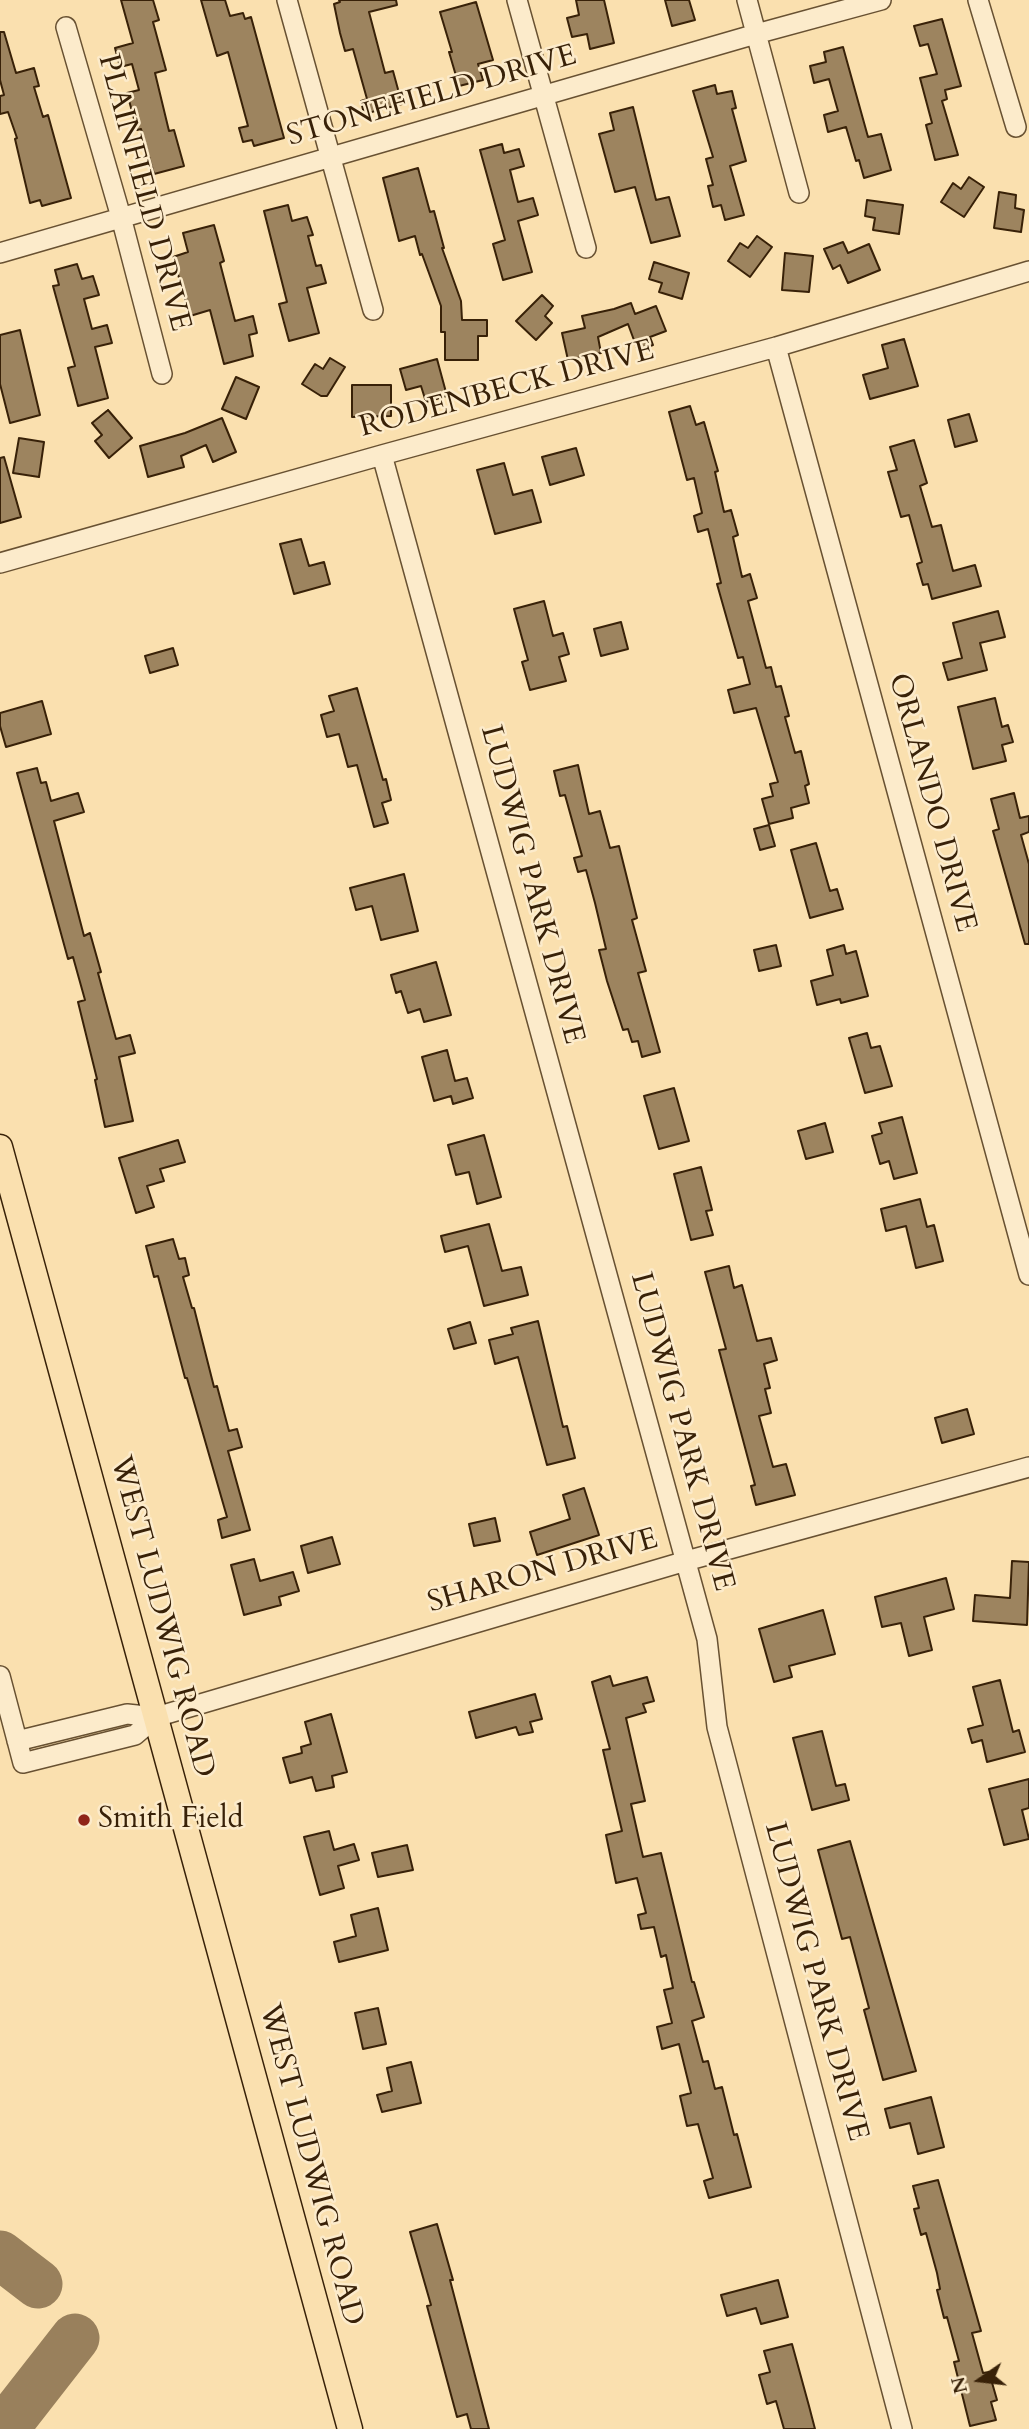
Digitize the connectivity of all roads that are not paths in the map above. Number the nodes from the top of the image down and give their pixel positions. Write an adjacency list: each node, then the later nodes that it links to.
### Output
1 (287, 0): 10 (street)
2 (517, 0): 8 (street)
3 (747, 0): 7 (street)
4 (881, 0): 7 (street, STONEFIELD DRIVE)
5 (978, 0): 9 (street)
6 (66, 27): 12 (street, PLAINFIELD DRIVE)
7 (756, 34): 8 (street, STONEFIELD DRIVE); 11 (street)
8 (544, 96): 10 (street, STONEFIELD DRIVE); 13 (street)
9 (1016, 127)
10 (331, 157): 12 (street, STONEFIELD DRIVE); 16 (street)
11 (799, 193)
12 (121, 217): 14 (street, STONEFIELD DRIVE); 18 (street, PLAINFIELD DRIVE)
13 (586, 248)
14 (0, 253)
15 (1029, 271): 17 (street, RODENBECK DRIVE)
16 (373, 310)
17 (776, 347): 19 (street, RODENBECK DRIVE); 22 (street, ORLANDO DRIVE)
18 (162, 374)
19 (382, 455): 20 (street, RODENBECK DRIVE); 24 (street, LUDWIG PARK DRIVE)
20 (0, 563)
21 (0, 1150): 26 (main road, WEST LUDWIG ROAD)
22 (1029, 1275)
23 (1029, 1467): 24 (street, SHARON DRIVE)
24 (686, 1561): 26 (street, SHARON DRIVE); 29 (street, LUDWIG PARK DRIVE)
25 (0, 1676): 27 (street)
26 (156, 1717): 27 (street); 27 (street); 28 (main road, WEST LUDWIG ROAD)
27 (17, 1741)
28 (350, 2429)
29 (902, 2429)

